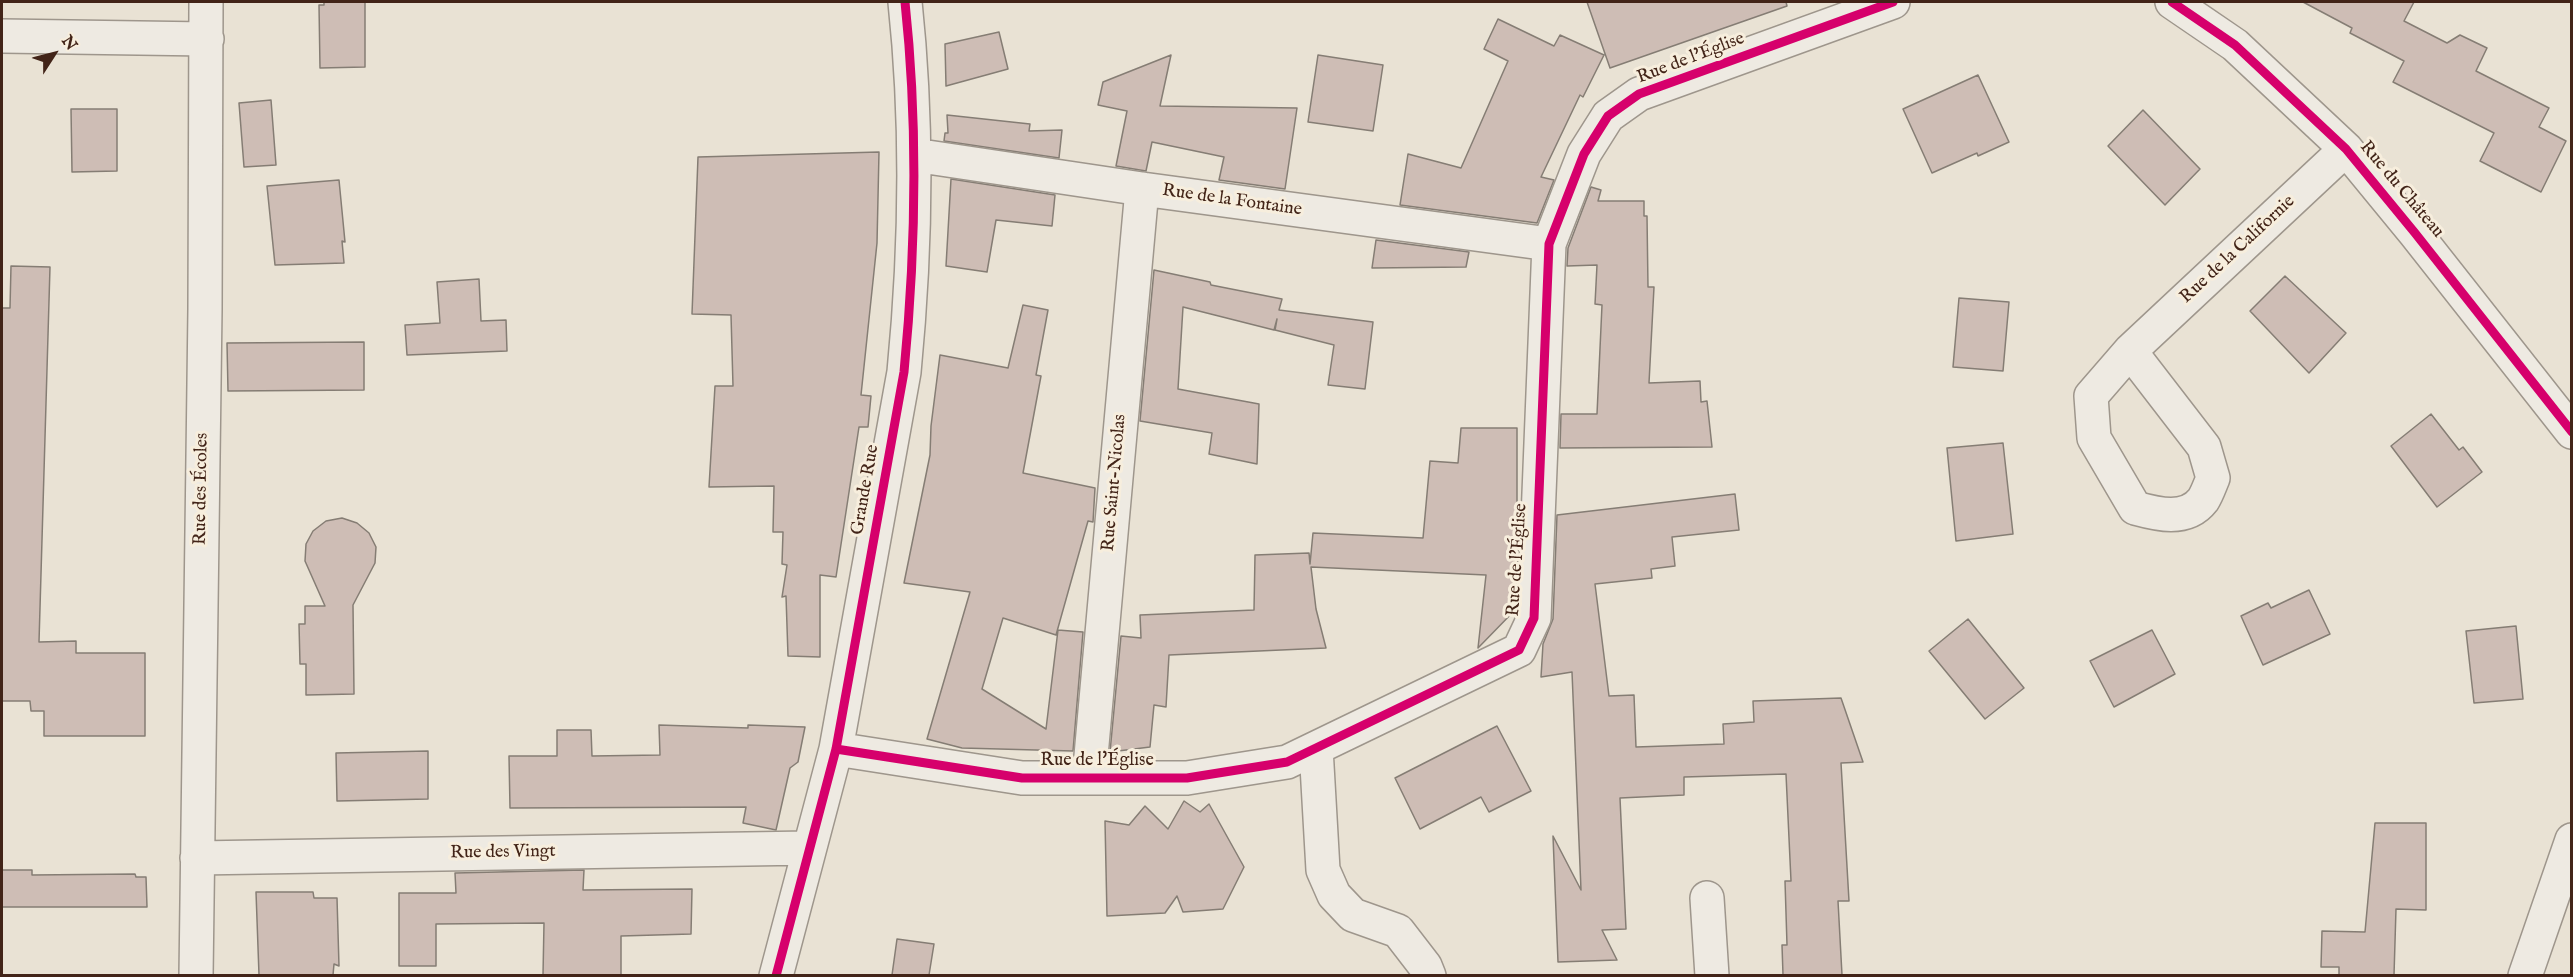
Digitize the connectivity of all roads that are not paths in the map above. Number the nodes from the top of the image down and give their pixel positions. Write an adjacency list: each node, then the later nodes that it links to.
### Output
1 (206, 2): 6 (street, Rue des Écoles)
2 (905, 2): 8 (street, Grande Rue)
3 (1893, 2): 10 (street, Rue de l'Église)
4 (2172, 2): 7 (street, Rue du Château)
5 (2, 36): 6 (street)
6 (207, 39): 18 (street, Rue des Écoles)
7 (2346, 149): 11 (street, Rue de la Californie); 12 (street, Rue du Château)
8 (914, 155): 9 (street, Rue de la Fontaine); 14 (street, Grande Rue)
9 (1142, 189): 10 (street, Rue de la Fontaine); 15 (street, Rue Saint-Nicolas)
10 (1550, 244): 13 (street, Rue de l'Église)
11 (2130, 351): 11 (street, Rue de la Californie)
12 (2571, 432)
13 (1316, 748): 15 (street, Rue de l'Église); 22 (street)
14 (836, 749): 15 (street, Rue de l'Église); 17 (street, Grande Rue)
15 (1089, 778)
16 (2571, 840): 24 (street)
17 (808, 848): 18 (street, Rue des Vingt); 21 (street, Grande Rue)
18 (197, 858): 20 (street, Rue des Écoles)
19 (1707, 898): 23 (street)
20 (196, 975)
21 (776, 975)
22 (1429, 975)
23 (1712, 975)
24 (2525, 975)

